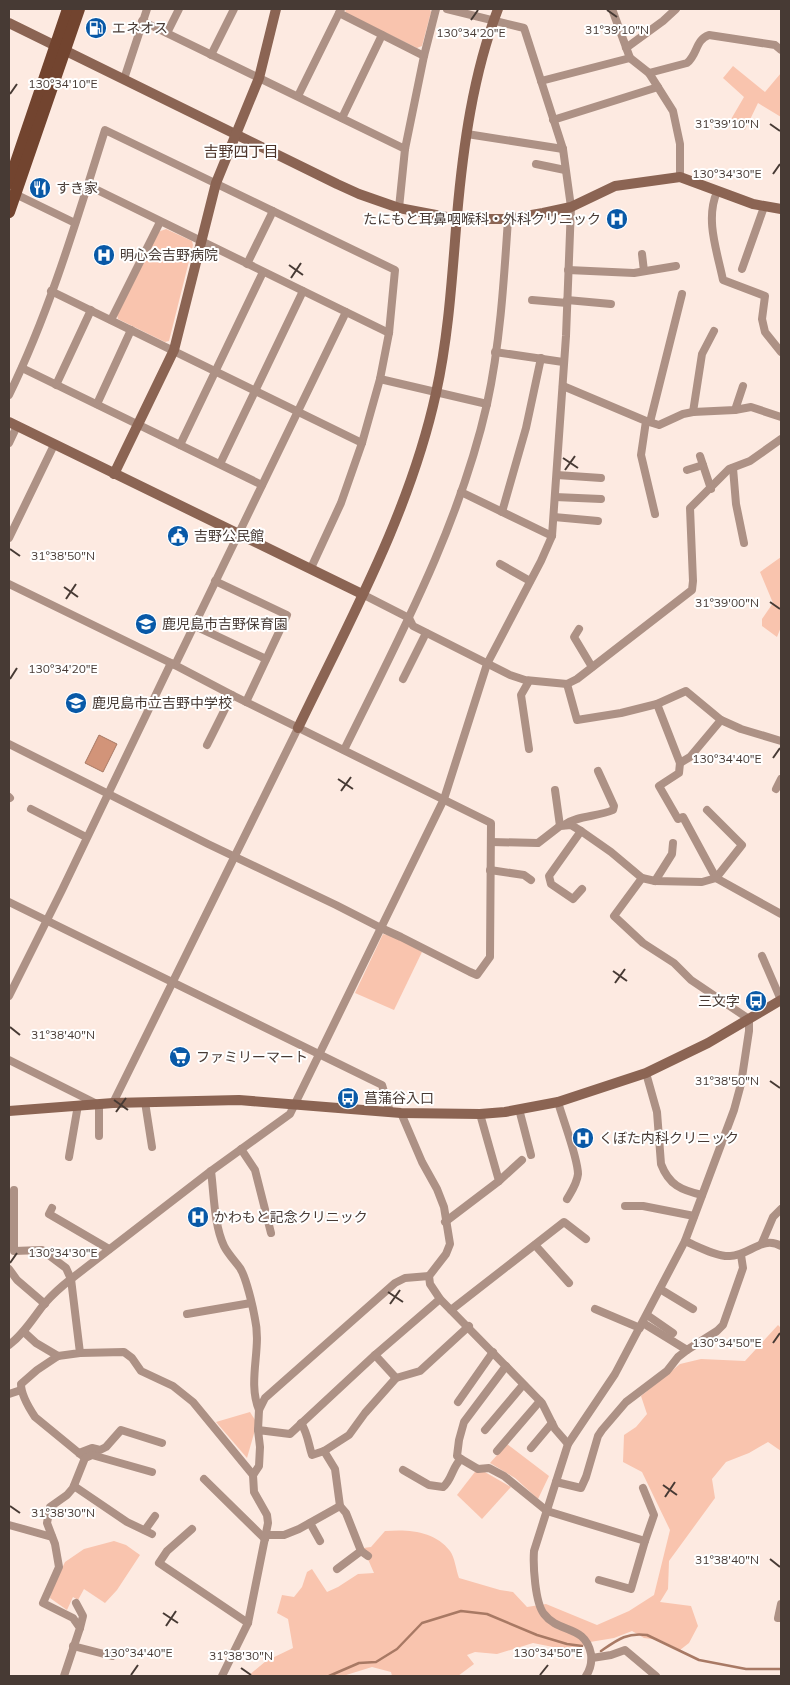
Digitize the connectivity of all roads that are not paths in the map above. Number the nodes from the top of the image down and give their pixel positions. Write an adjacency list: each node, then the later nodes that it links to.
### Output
1 (68, 9): 18 (main road)
2 (79, 9): 18 (main road)
3 (147, 9): 14 (street)
4 (179, 9): 16 (street)
5 (234, 9): 21 (street)
6 (276, 9): 25 (street)
7 (436, 9): 22 (street)
8 (447, 9): 13 (street)
9 (498, 9): 13 (street)
10 (612, 9): 19 (street)
11 (676, 9): 19 (street)
12 (340, 11): 17 (street); 29 (street)
13 (493, 21): 27 (street); 33 (street)
14 (142, 22): 16 (street); 26 (street)
15 (9, 23): 18 (street)
16 (167, 33): 21 (street)
17 (382, 35): 22 (street); 30 (street)
18 (60, 48): 26 (street); 41 (main road)
19 (626, 48): 23 (street)
20 (781, 50): 24 (street)
21 (211, 55): 25 (street)
22 (424, 56): 34 (street)
23 (630, 58): 24 (street); 27 (street)
24 (649, 72): 28 (street)
25 (259, 78): 29 (street); 32 (street)
26 (124, 79): 32 (street)
27 (541, 82): 31 (street)
28 (658, 87): 31 (street); 38 (street)
29 (298, 96): 30 (street)
30 (342, 118): 34 (street)
31 (554, 120): 35 (street)
32 (236, 133): 39 (street); 45 (street)
33 (467, 134): 35 (street); 49 (street)
34 (405, 149): 45 (street)
35 (563, 149): 37 (street)
36 (536, 164): 37 (street)
37 (566, 170): 44 (street)
38 (680, 177): 42 (street); 44 (street)
39 (216, 183): 40 (street); 47 (street); 53 (street)
40 (87, 185): 51 (street); 52 (street)
41 (11, 189): 48 (main road); 52 (street)
42 (717, 192): 43 (street); 75 (street)
43 (764, 206): 46 (street); 57 (street)
44 (570, 207): 50 (street); 58 (street)
45 (399, 208): 49 (street)
46 (781, 209)
47 (273, 211): 55 (street); 72 (street)
48 (9, 212)
49 (457, 219): 50 (street); 85 (street)
50 (508, 220): 74 (street)
51 (160, 222): 53 (street); 69 (street)
52 (75, 223): 61 (street)
53 (200, 242): 55 (street); 73 (street)
54 (642, 254): 59 (street)
55 (247, 264): 60 (street)
56 (676, 266): 59 (street)
57 (742, 269)
58 (568, 270): 59 (street); 65 (street)
59 (644, 271)
60 (263, 272): 62 (street); 79 (street)
61 (52, 291): 67 (street); 78 (street)
62 (303, 292): 68 (street); 84 (street)
63 (682, 294): 93 (street)
64 (532, 300): 65 (street)
65 (567, 302): 66 (street); 77 (street)
66 (611, 304)
67 (91, 310): 69 (street); 81 (street)
68 (346, 312): 72 (street); 90 (street)
69 (111, 320): 70 (street)
70 (131, 330): 73 (street); 87 (street)
71 (714, 331): 91 (street)
72 (388, 333): 80 (street)
73 (174, 350): 79 (street); 95 (street)
74 (495, 352): 76 (street); 88 (street)
75 (781, 352)
76 (541, 358): 77 (street); 114 (street)
77 (563, 362): 82 (street)
78 (22, 368): 81 (street); 86 (street)
79 (215, 371): 84 (street); 100 (street)
80 (380, 379): 85 (street); 97 (street)
81 (56, 385): 87 (street)
82 (563, 386): 93 (street); 107 (street)
83 (743, 386): 89 (street)
84 (255, 390): 90 (street); 102 (street)
85 (436, 393): 88 (street); 127 (street)
86 (9, 396)
87 (97, 404): 95 (street)
88 (487, 404): 111 (street)
89 (734, 410): 91 (street); 92 (street)
90 (298, 411): 97 (street); 109 (street)
91 (692, 412): 93 (street)
92 (781, 416)
93 (648, 422): 115 (street)
94 (13, 424): 98 (street); 99 (street)
95 (138, 424): 100 (street); 106 (street)
96 (781, 439): 104 (street)
97 (362, 442): 123 (street)
98 (9, 443)
99 (54, 445): 106 (street); 120 (street)
100 (180, 445): 102 (street)
101 (700, 456): 103 (street)
102 (220, 464): 109 (street)
103 (703, 465): 105 (street); 110 (street)
104 (733, 468): 110 (street); 121 (street)
105 (686, 470)
106 (114, 474): 118 (street)
107 (557, 475): 108 (street); 112 (street)
108 (601, 478)
109 (262, 485): 118 (street)
110 (710, 489): 135 (street)
111 (461, 492): 114 (street); 128 (street)
112 (555, 497): 113 (street); 116 (street)
113 (602, 499)
114 (502, 512): 119 (street)
115 (655, 514)
116 (554, 517): 117 (street); 119 (street)
117 (598, 521)
118 (238, 534): 123 (street); 124 (street)
119 (552, 536): 125 (street)
120 (9, 538)
121 (744, 543)
122 (500, 564): 125 (street)
123 (312, 568): 127 (street)
124 (215, 581): 129 (street); 132 (street)
125 (530, 582): 134 (street)
126 (9, 584): 133 (street)
127 (362, 594): 128 (street); 143 (street)
128 (409, 618): 131 (street); 148 (street)
129 (193, 625): 132 (street); 133 (street)
130 (578, 629): 135 (street)
131 (426, 633): 134 (street); 136 (street)
132 (266, 659): 140 (street)
133 (173, 664): 139 (street); 154 (street)
134 (487, 664): 137 (street); 155 (street)
135 (592, 667): 138 (street)
136 (403, 679)
137 (529, 681): 138 (street); 147 (street)
138 (567, 684): 141 (street)
139 (232, 695): 140 (street); 146 (street)
140 (246, 702): 143 (street)
141 (658, 704): 142 (street); 149 (street)
142 (721, 720): 144 (street); 149 (street)
143 (298, 728): 148 (street); 163 (street)
144 (781, 741)
145 (9, 744): 154 (street)
146 (207, 744)
147 (529, 749)
148 (344, 750): 155 (street)
149 (680, 763): 166 (street)
150 (598, 771): 158 (street)
151 (781, 779): 152 (street)
152 (776, 789)
153 (555, 790): 158 (street)
154 (107, 794): 160 (street); 163 (street)
155 (444, 799): 161 (street); 173 (street)
156 (32, 809): 160 (street)
157 (707, 810): 166 (street)
158 (562, 826): 159 (street); 161 (street)
159 (581, 831): 165 (street); 169 (street)
160 (86, 837): 172 (street)
161 (491, 842): 164 (street)
162 (673, 843): 168 (street)
163 (234, 856): 173 (street); 175 (street)
164 (490, 870): 167 (street); 173 (street)
165 (642, 878): 168 (street); 178 (street)
166 (716, 878): 168 (street); 171 (street)
167 (531, 880)
168 (655, 881)
169 (582, 889)
170 (9, 902): 172 (street)
171 (781, 914)
172 (46, 921): 175 (street); 176 (street)
173 (381, 928): 179 (street)
174 (762, 956): 177 (street)
175 (172, 982): 179 (street); 184 (street)
176 (9, 996)
177 (781, 1000): 178 (street)
178 (749, 1019): 181 (street); 202 (street)
179 (318, 1055): 186 (street); 190 (street)
180 (9, 1060): 185 (street)
181 (646, 1073): 183 (street); 202 (street)
182 (145, 1102): 184 (street); 186 (street); 194 (street)
183 (558, 1102): 188 (street); 203 (street)
184 (113, 1103): 185 (street)
185 (98, 1104): 187 (street); 193 (street)
186 (296, 1104): 190 (street); 195 (street)
187 (78, 1105): 189 (street); 197 (street)
188 (519, 1109): 192 (street); 196 (street)
189 (9, 1111)
190 (390, 1112): 191 (street)
191 (401, 1113): 192 (street); 208 (street)
192 (480, 1114): 200 (street)
193 (99, 1136)
194 (152, 1148)
195 (241, 1149): 199 (street); 209 (street)
196 (531, 1155)
197 (69, 1157)
198 (522, 1160): 200 (street)
199 (211, 1171): 215 (street); 223 (street)
200 (500, 1181): 208 (street)
201 (14, 1190): 219 (street)
202 (702, 1195): 207 (street)
203 (567, 1199)
204 (625, 1206): 207 (street)
205 (52, 1208): 215 (street)
206 (781, 1209): 212 (street)
207 (694, 1216): 211 (street)
208 (445, 1222): 218 (street)
209 (271, 1233)
210 (586, 1238): 213 (street)
211 (685, 1241): 216 (street); 221 (street)
212 (762, 1243): 214 (street); 216 (street)
213 (535, 1245): 220 (street); 227 (street)
214 (781, 1246)
215 (109, 1249): 219 (street)
216 (741, 1255): 235 (street)
217 (9, 1269): 224 (street)
218 (429, 1276): 222 (street); 247 (street)
219 (71, 1279): 224 (street); 237 (street)
220 (569, 1283)
221 (660, 1289): 226 (street); 229 (street)
222 (440, 1299): 227 (street); 238 (street)
223 (251, 1303): 228 (street); 247 (street)
224 (44, 1304): 232 (street)
225 (595, 1309): 230 (street)
226 (693, 1309)
227 (451, 1310): 231 (street)
228 (187, 1314)
229 (647, 1315): 230 (street); 233 (street)
230 (642, 1325): 235 (street); 253 (street)
231 (469, 1326): 236 (street); 241 (street)
232 (24, 1332): 234 (street); 239 (street)
233 (673, 1333)
234 (9, 1345)
235 (687, 1350): 263 (street)
236 (493, 1352): 240 (street); 246 (street)
237 (80, 1354): 239 (street); 261 (street)
238 (375, 1355): 241 (street); 248 (street)
239 (58, 1356): 243 (street)
240 (506, 1366): 242 (street); 258 (street)
241 (396, 1378): 255 (street)
242 (523, 1385): 245 (street); 251 (street)
243 (21, 1390): 244 (street); 257 (street)
244 (9, 1394)
245 (540, 1401): 249 (street); 256 (street)
246 (458, 1402)
247 (259, 1410): 250 (street)
248 (301, 1423): 250 (street); 255 (street)
249 (552, 1424): 253 (street); 254 (street)
250 (258, 1430): 261 (street)
251 (486, 1430)
252 (162, 1443): 257 (street)
253 (568, 1444): 263 (street)
254 (531, 1448)
255 (324, 1451): 266 (street)
256 (497, 1452)
257 (82, 1455): 260 (street); 264 (street)
258 (461, 1459): 259 (street); 267 (street)
259 (403, 1470)
260 (152, 1472)
261 (253, 1475): 273 (street)
262 (204, 1479): 273 (street)
263 (556, 1482): 267 (street)
264 (74, 1486): 268 (street); 272 (street)
265 (643, 1488): 275 (street)
266 (340, 1506): 269 (street); 276 (street)
267 (547, 1512): 275 (street); 287 (street)
268 (155, 1516)
269 (310, 1523): 273 (street); 274 (street)
270 (9, 1525): 272 (street)
271 (192, 1529): 283 (street)
272 (52, 1537): 284 (street)
273 (265, 1537): 283 (street)
274 (320, 1542)
275 (645, 1542): 279 (street)
276 (361, 1551): 277 (street); 278 (street)
277 (368, 1556)
278 (337, 1569)
279 (599, 1580)
280 (76, 1603): 284 (street)
281 (781, 1604): 282 (street)
282 (781, 1618)
283 (248, 1623): 289 (street)
284 (80, 1628): 285 (street)
285 (73, 1646): 286 (street); 288 (street)
286 (112, 1656)
287 (592, 1658): 290 (street); 291 (street)
288 (64, 1676)
289 (222, 1676)
290 (586, 1676)
291 (656, 1676)

